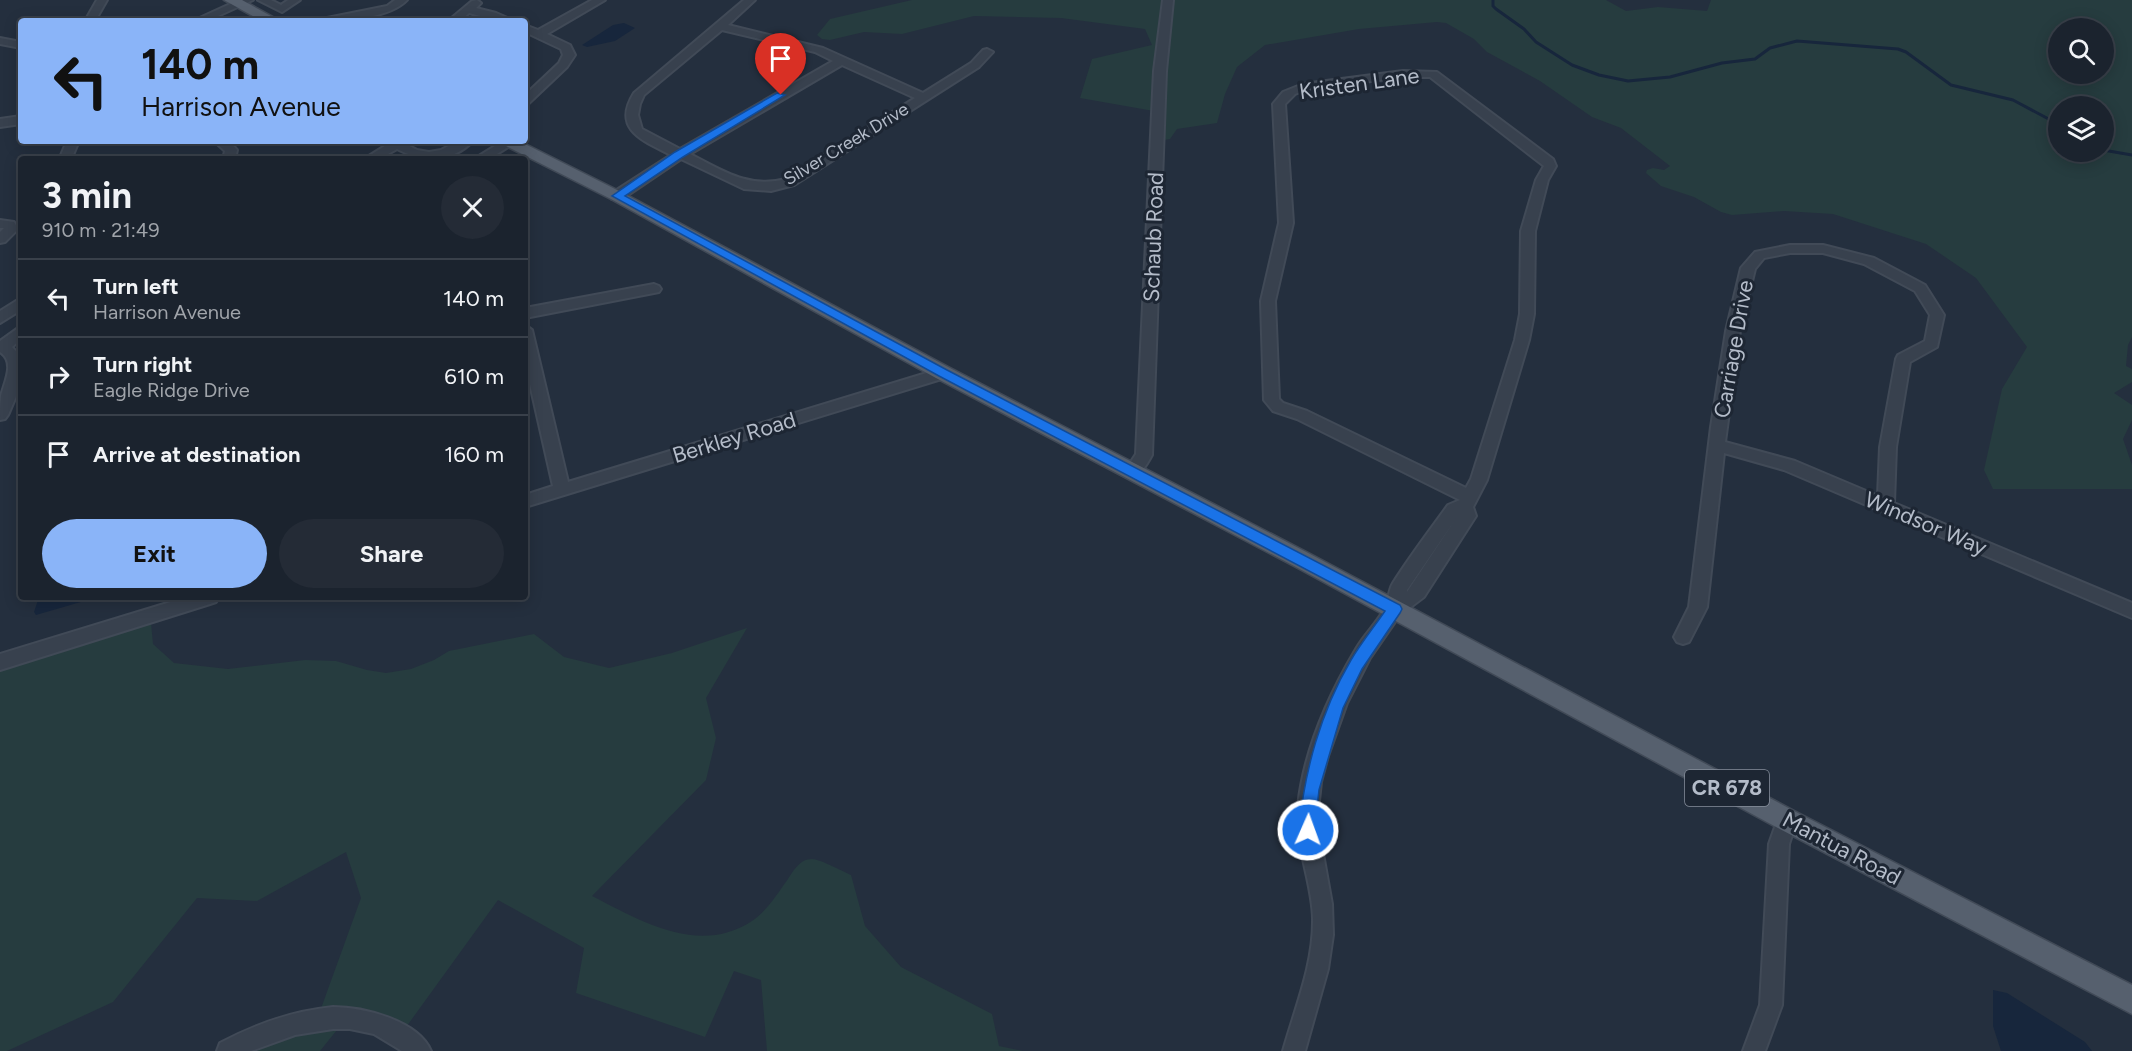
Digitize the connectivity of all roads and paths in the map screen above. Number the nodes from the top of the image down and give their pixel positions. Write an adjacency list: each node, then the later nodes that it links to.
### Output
1 (102, 0): 11 (street)
2 (263, 0): 3 (street)
3 (295, 0)
4 (402, 0): 14 (street)
5 (480, 0): 10 (street)
6 (600, 0): 19 (street)
7 (750, 0): 17 (street, Silver Creek Drive)
8 (1168, 0): 53 (street, Schaub Road)
9 (239, 1): 12 (street); 13 (main road)
10 (468, 10): 15 (street); 16 (street)
11 (92, 18)
12 (204, 18)
13 (268, 18)
14 (334, 18)
15 (457, 18)
16 (500, 18)
17 (720, 26): 23 (street); 34 (street, Silver Creek Drive)
18 (528, 29): 19 (street)
19 (539, 34): 24 (street)
20 (0, 41): 21 (street)
21 (18, 44)
22 (987, 52): 25 (street, Silver Creek Drive)
23 (842, 60): 25 (street); 34 (street)
24 (528, 97)
25 (922, 97): 34 (street, Silver Creek Drive)
26 (17, 121): 27 (street)
27 (0, 123)
28 (224, 144): 35 (street)
29 (392, 144): 36 (street)
30 (396, 144): 37 (street)
31 (460, 144): 38 (street)
32 (505, 144): 39 (street)
33 (512, 144): 40 (main road, CR 678)
34 (679, 154): 40 (street)
35 (230, 156)
36 (374, 156)
37 (426, 156)
38 (434, 156)
39 (485, 156)
40 (617, 196): 50 (main road, CR 678)
41 (0, 224): 42 (street)
42 (0, 239)
43 (654, 289): 45 (street)
44 (18, 305): 46 (street)
45 (528, 313)
46 (0, 318)
47 (18, 333): 49 (street)
48 (528, 343): 54 (street)
49 (2, 346): 51 (street)
50 (943, 373): 53 (main road, CR 678); 54 (street, Berkley Road)
51 (0, 415)
52 (1717, 445): 57 (street, Windsor Way); 57 (street, Carriage Drive); 62 (street, Carriage Drive)
53 (1133, 471): 60 (main road, CR 678)
54 (562, 489): 55 (street, Berkley Road)
55 (528, 500)
56 (1467, 502): 56 (street, Kristen Lane); 60 (street, Kristen Lane)
57 (1886, 506): 61 (street, Windsor Way)
58 (183, 601): 59 (street)
59 (159, 605): 63 (street)
60 (1394, 609): 64 (main road, Mantua Road / CR 678); 68 (street)
61 (2132, 610)
62 (1683, 637)
63 (0, 662)
64 (1787, 820): 65 (main road, Mantua Road / CR 678); 69 (street)
65 (2132, 1000)
66 (228, 1051): 67 (street)
67 (420, 1051)
68 (1294, 1051)
69 (1754, 1051)

